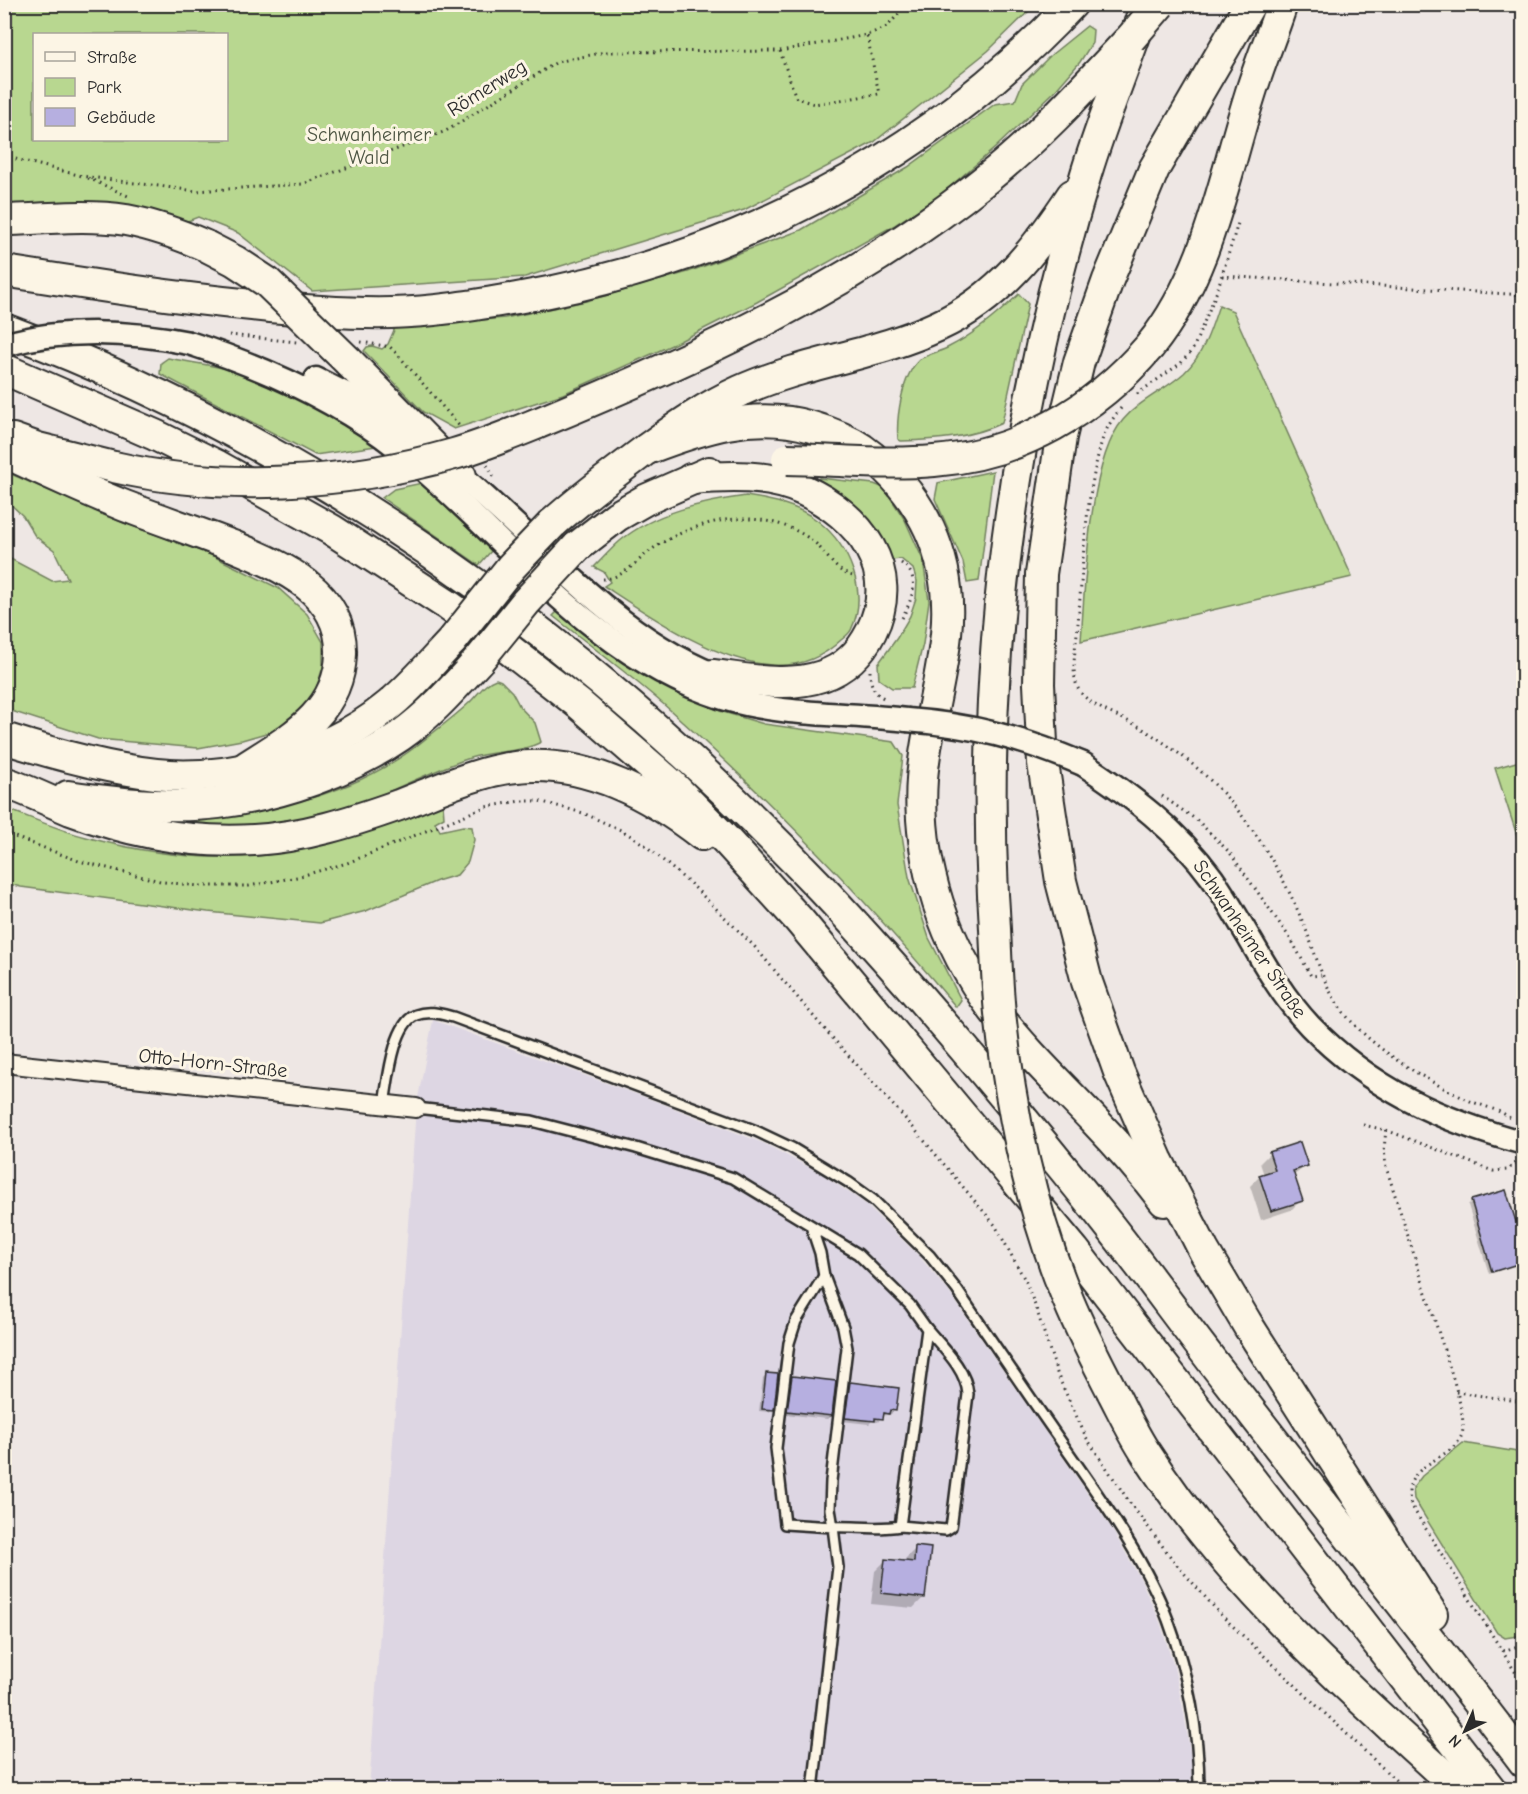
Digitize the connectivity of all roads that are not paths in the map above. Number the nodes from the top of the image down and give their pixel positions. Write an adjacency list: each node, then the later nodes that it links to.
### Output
1 (1072, 4): 8 (highway)
2 (1146, 4): 6 (highway)
3 (1160, 4): 13 (highway, bridge)
4 (1250, 4): 29 (highway)
5 (1282, 4): 17 (highway, bridge)
6 (1086, 174): 14 (highway); 38 (highway, bridge)
7 (4, 220): 16 (highway, bridge)
8 (4, 271)
9 (4, 328): 34 (highway)
10 (189, 343): 11 (street, bridge); 16 (street); 19 (street)
11 (4, 345)
12 (4, 369): 23 (highway)
13 (4, 435)
14 (647, 448): 21 (highway, bridge); 29 (highway)
15 (4, 452): 21 (highway)
16 (461, 476): 18 (street)
17 (691, 479): 18 (highway); 22 (highway, bridge)
18 (713, 675): 19 (street)
19 (860, 715): 27 (street, Schwanheimer Straße, bridge)
20 (4, 738): 21 (highway)
21 (246, 767)
22 (16, 786): 23 (highway)
23 (799, 920): 39 (highway)
24 (4, 1063): 25 (street, Otto-Horn-Straße)
25 (384, 1104): 26 (street, Otto-Horn-Straße); 37 (lane)
26 (416, 1108): 28 (lane)
27 (1522, 1142)
28 (811, 1226): 30 (lane); 31 (lane)
29 (1204, 1251): 34 (highway)
30 (824, 1276): 33 (lane); 33 (lane)
31 (927, 1329): 32 (lane); 32 (lane)
32 (900, 1526): 33 (lane)
33 (833, 1527): 36 (lane)
34 (1506, 1738): 35 (highway)
35 (1524, 1762)
36 (813, 1790)
37 (1199, 1790)
38 (1460, 1790)
39 (1491, 1790)

